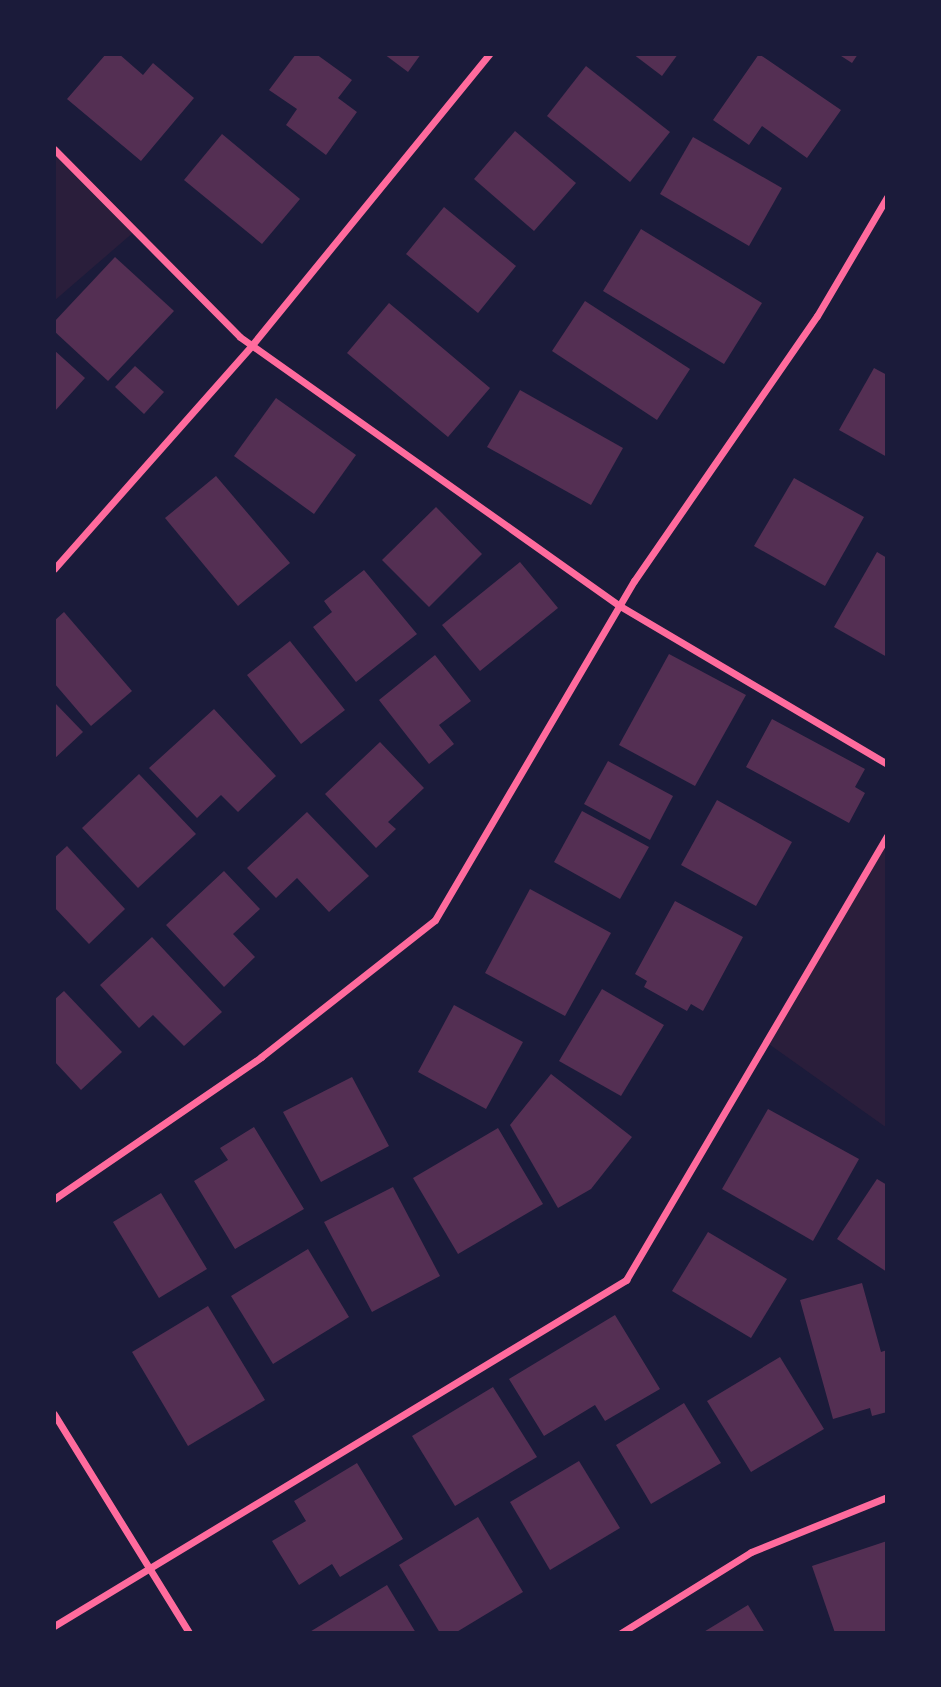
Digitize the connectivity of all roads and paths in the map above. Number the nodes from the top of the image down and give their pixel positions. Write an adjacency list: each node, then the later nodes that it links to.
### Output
1 (489, 54): 4 (street)
2 (54, 149): 4 (street)
3 (887, 197): 6 (street)
4 (252, 345): 5 (street); 6 (street)
5 (54, 569)
6 (620, 606): 7 (street); 9 (street)
7 (887, 764)
8 (887, 836): 12 (street)
9 (54, 1199)
10 (54, 1414): 12 (street)
11 (887, 1497): 15 (street)
12 (149, 1568): 13 (street); 14 (street)
13 (54, 1626)
14 (190, 1633)
15 (621, 1633)

